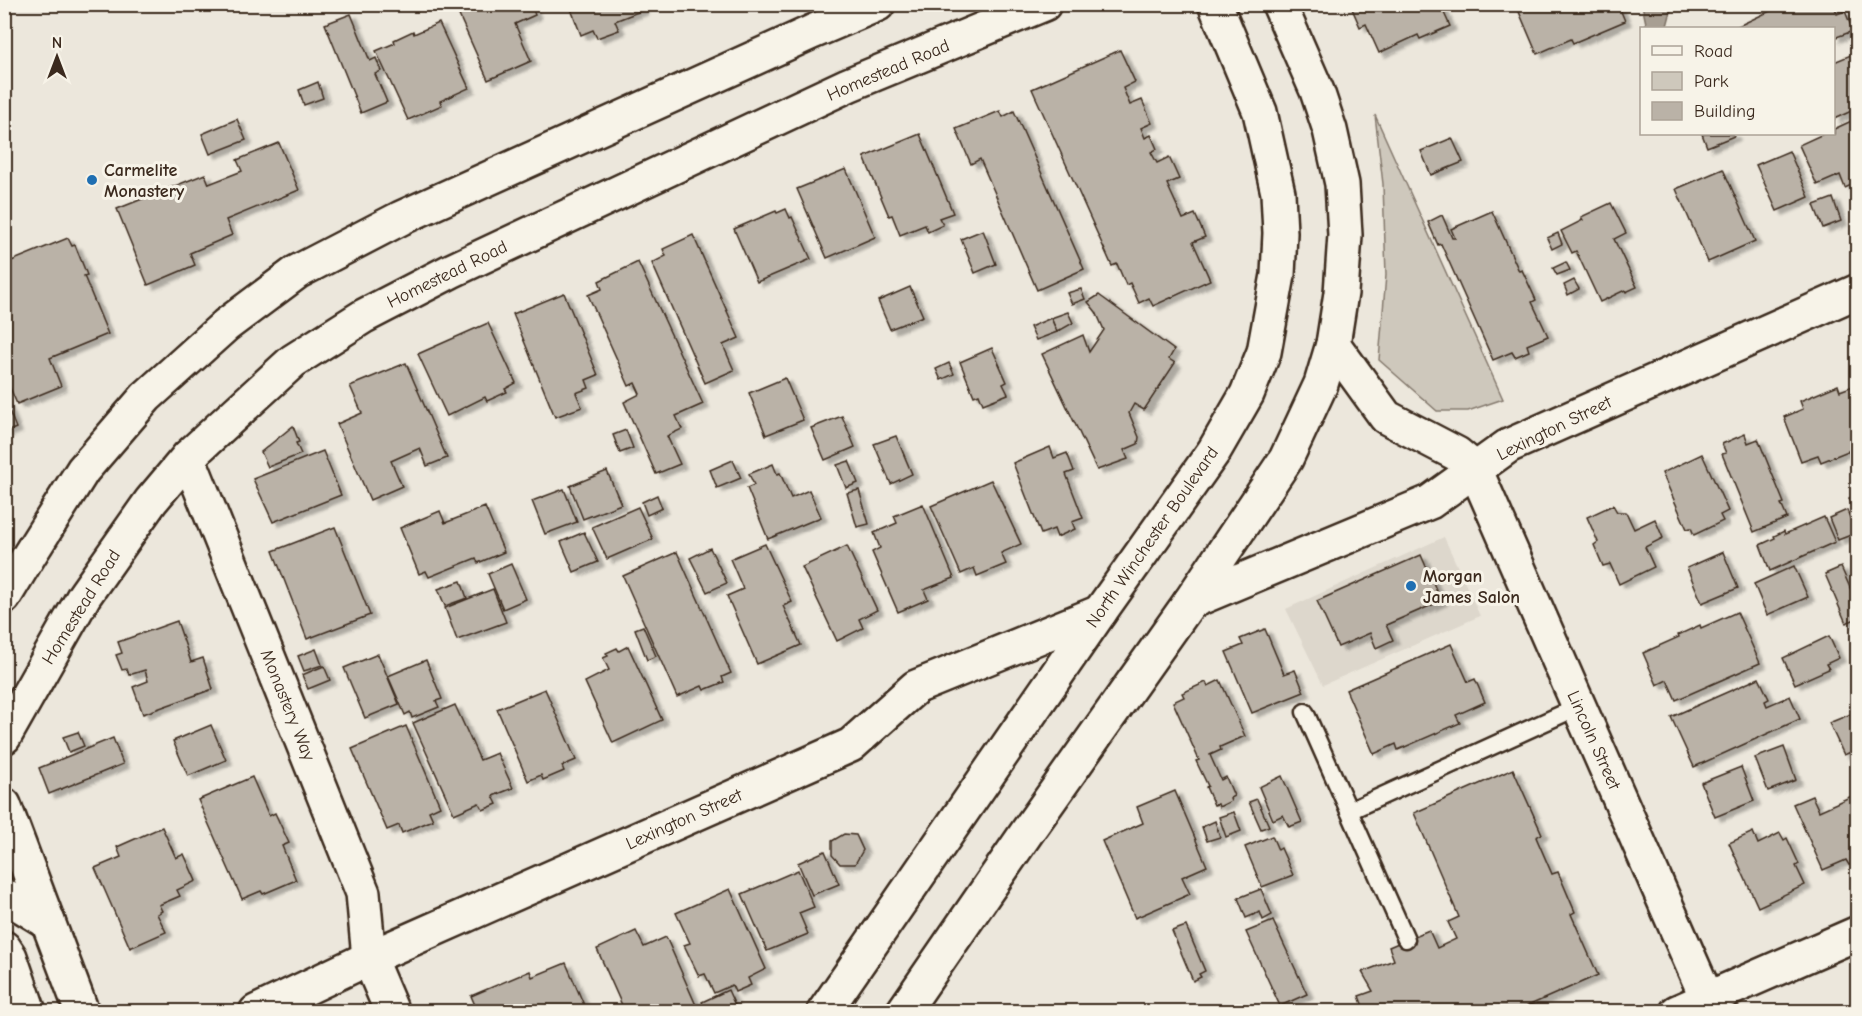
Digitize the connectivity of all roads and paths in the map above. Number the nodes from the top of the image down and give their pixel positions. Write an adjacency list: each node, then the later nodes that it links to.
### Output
1 (879, 4): 9 (main road)
2 (1044, 4): 7 (main road, Homestead Road)
3 (1215, 4): 11 (main road, North Winchester Boulevard)
4 (1280, 4): 6 (main road)
5 (1857, 291): 8 (main road, Lexington Street)
6 (1333, 344): 8 (main road); 10 (main road)
7 (188, 457): 14 (main road, Homestead Road); 22 (main road, Monastery Way)
8 (1475, 469): 10 (main road, Lexington Street); 12 (main road, Lincoln Street)
9 (4, 597)
10 (1190, 602): 29 (main road)
11 (1100, 612): 22 (main road, Lexington Street); 28 (main road, North Winchester Boulevard)
12 (1580, 706): 16 (lane); 23 (main road, Lincoln Street)
13 (1305, 712): 16 (lane)
14 (4, 737)
15 (4, 805): 18 (main road)
16 (1349, 812): 20 (lane)
17 (4, 895): 18 (main road)
18 (48, 922): 25 (main road)
19 (1857, 933): 23 (main road)
20 (1406, 939)
21 (4, 948): 24 (main road)
22 (369, 958): 26 (main road, Lexington Street); 27 (main road, Monastery Way)
23 (1710, 1005): 30 (main road)
24 (29, 1011)
25 (82, 1011)
26 (256, 1011)
27 (392, 1011)
28 (824, 1011)
29 (903, 1011)
30 (1677, 1011)

